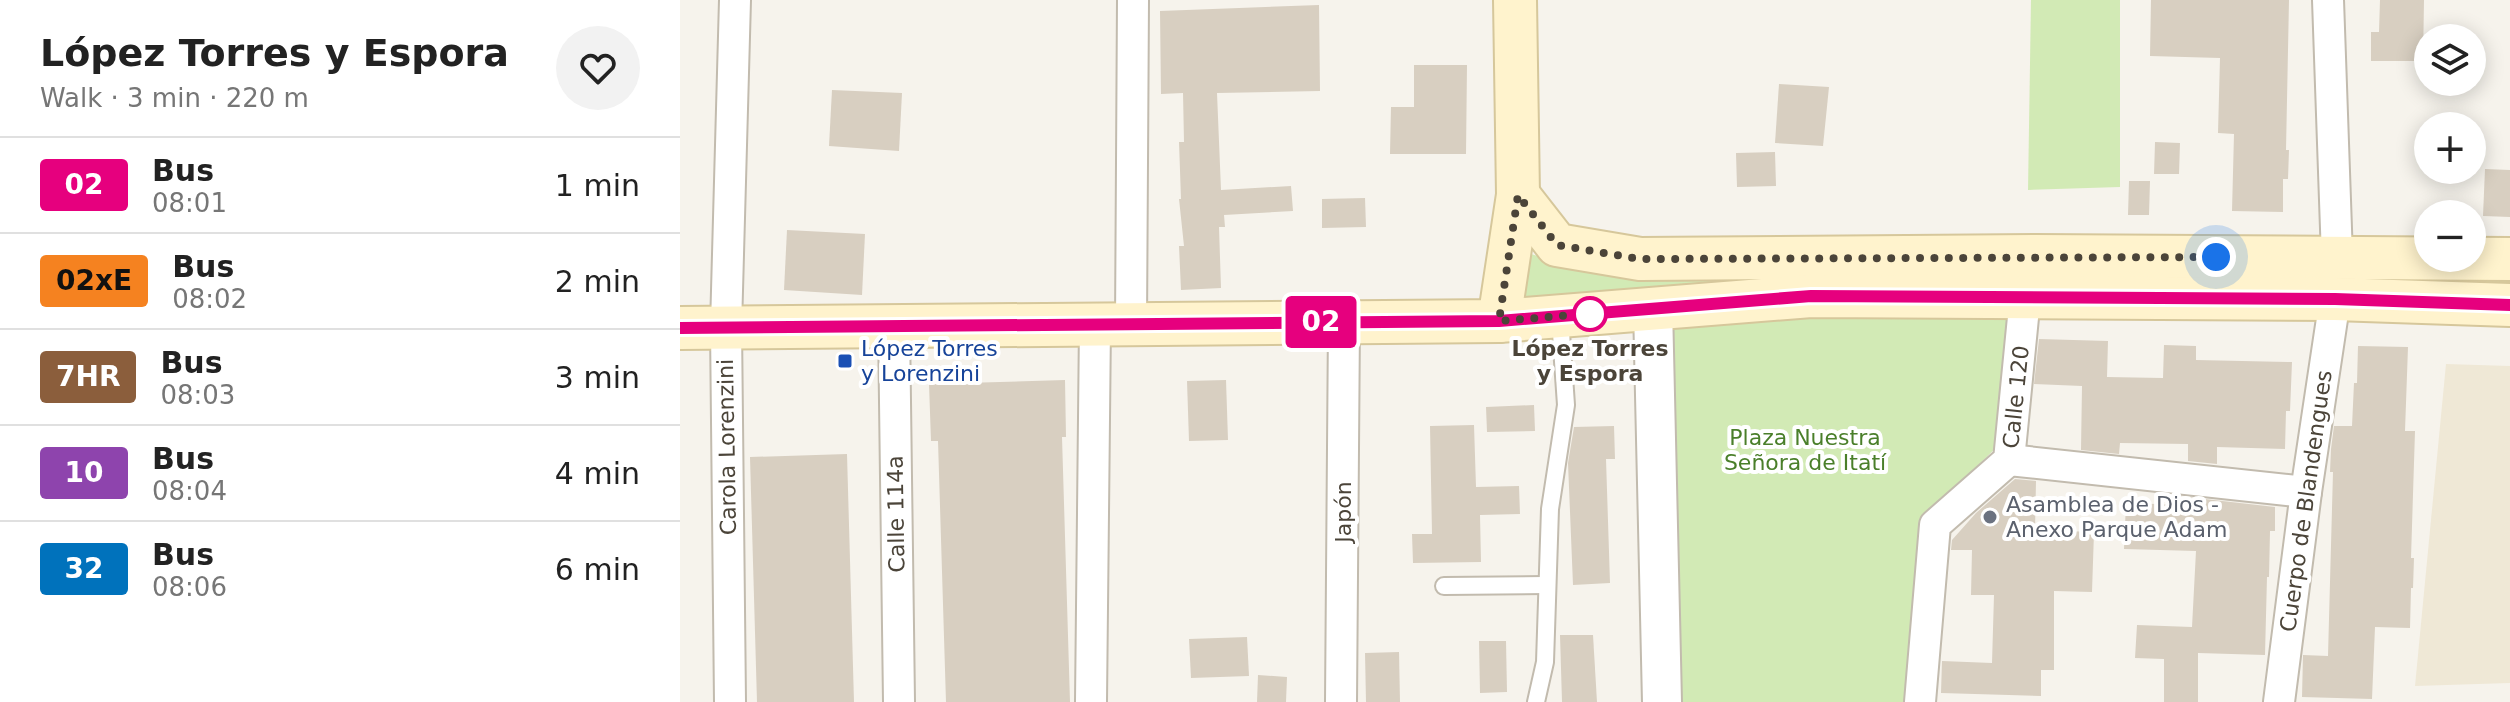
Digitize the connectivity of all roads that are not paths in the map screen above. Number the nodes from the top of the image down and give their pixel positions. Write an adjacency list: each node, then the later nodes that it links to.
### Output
1 (735, 0): 17 (street, Carola Lorenzini)
2 (1133, 0): 15 (street)
3 (1515, 0): 5 (main road)
4 (2328, 0): 6 (street)
5 (1518, 195): 6 (main road); 13 (main road)
6 (2337, 257): 7 (main road)
7 (2510, 259)
8 (2025, 297): 9 (main road); 11 (main road); 19 (street, Calle 120)
9 (2335, 299): 10 (main road); 20 (street, Cuerpo de Blandengues)
10 (2510, 305)
11 (1653, 307): 12 (main road); 28 (street)
12 (1560, 316): 13 (main road); 21 (lane)
13 (1499, 321): 14 (main road)
14 (1344, 322): 15 (main road); 26 (street, Japón)
15 (1113, 324): 16 (main road); 25 (street)
16 (894, 326): 17 (main road); 24 (street, Calle 114a)
17 (726, 327): 18 (main road); 23 (street, Carola Lorenzini)
18 (680, 328)
19 (2009, 460): 20 (street); 29 (street, Calle 120)
20 (2306, 492): 30 (street, Cuerpo de Blandengues)
21 (1546, 585): 22 (lane); 27 (lane)
22 (1444, 586)
23 (730, 702)
24 (899, 702)
25 (1091, 702)
26 (1341, 702)
27 (1536, 702)
28 (1662, 702)
29 (1920, 702)
30 (2279, 702)

